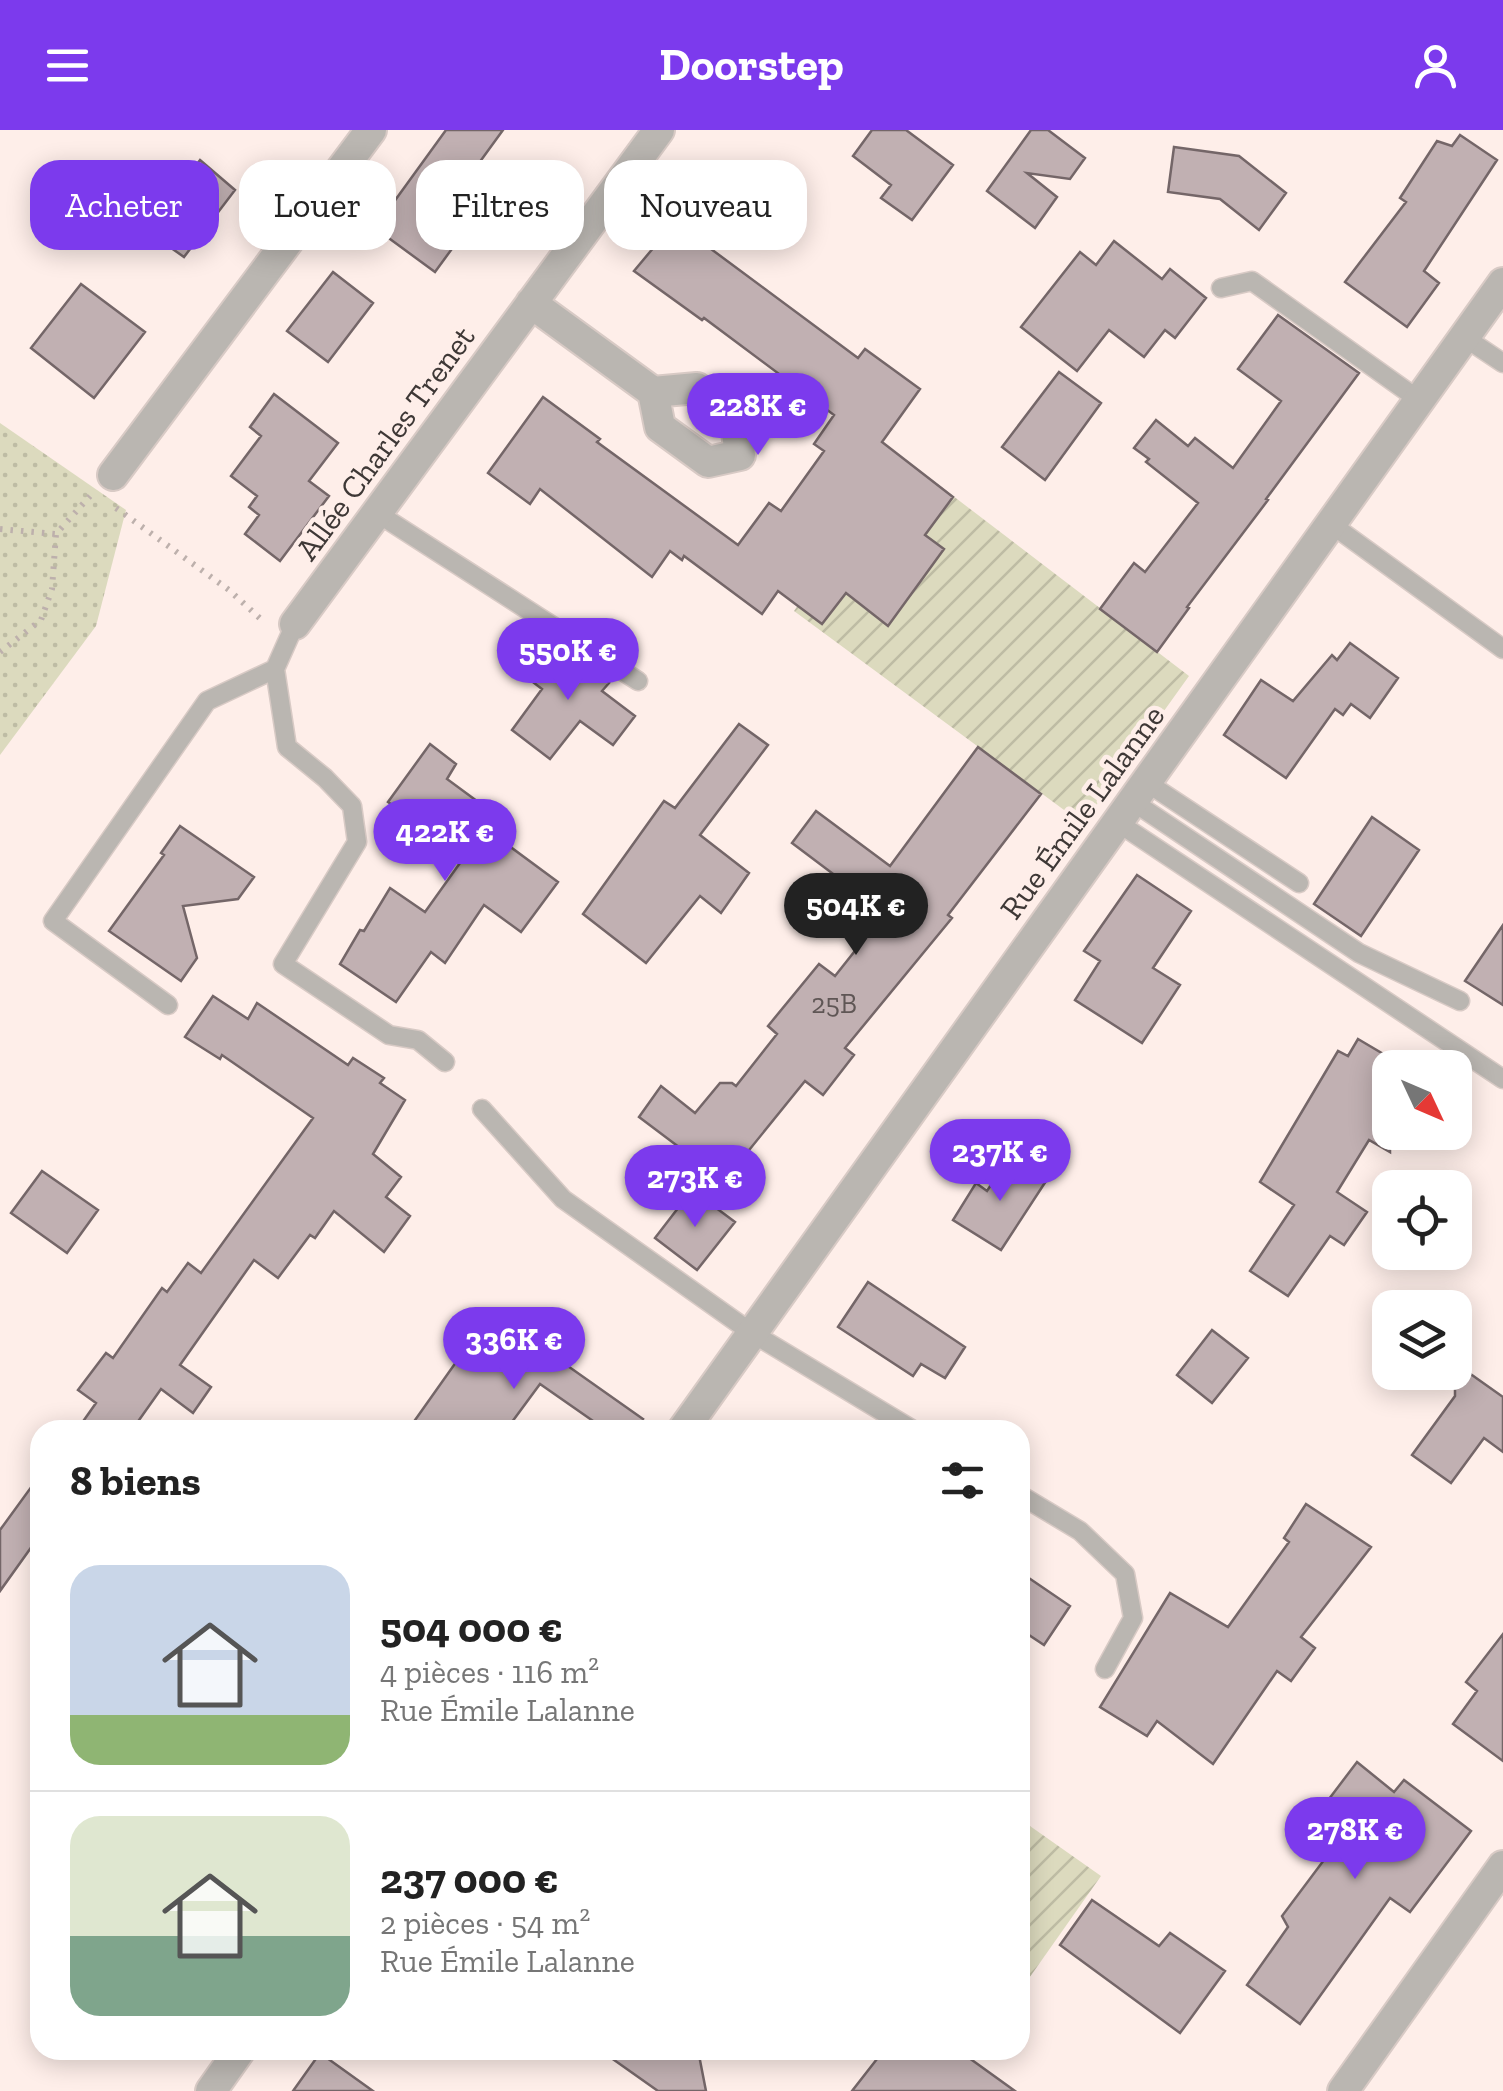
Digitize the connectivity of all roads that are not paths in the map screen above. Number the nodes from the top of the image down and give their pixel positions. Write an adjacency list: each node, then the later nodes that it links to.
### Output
1 (371, 130): 10 (street)
2 (659, 130): 5 (street, Allée Charles Trenet)
3 (1503, 283): 6 (street, Rue Émile Lalanne)
4 (1221, 288): 9 (lane)
5 (531, 303): 8 (street); 11 (street, Allée Charles Trenet)
6 (1464, 336): 7 (lane); 9 (street, Rue Émile Lalanne)
7 (1503, 364)
8 (653, 392)
9 (1419, 400): 12 (street, Rue Émile Lalanne)
10 (104, 484)
11 (377, 513): 13 (street, Allée Charles Trenet); 16 (lane)
12 (1330, 524): 14 (lane); 17 (street, Rue Émile Lalanne)
13 (292, 632): 15 (lane)
14 (1503, 649)
15 (275, 669): 20 (lane); 21 (lane)
16 (638, 681)
17 (1132, 802): 18 (lane); 19 (lane); 22 (lane); 24 (street, Rue Émile Lalanne)
18 (1298, 882)
19 (1460, 1002)
20 (168, 1005)
21 (445, 1062)
22 (1503, 1080)
23 (482, 1109): 24 (lane)
24 (752, 1333): 25 (street, Rue Émile Lalanne); 26 (lane)
25 (690, 1420)
26 (896, 1420)
27 (1030, 1501): 28 (lane)
28 (1105, 1669)
29 (1503, 1866): 32 (street)
30 (233, 2060): 31 (street)
31 (211, 2091)
32 (1342, 2091)

